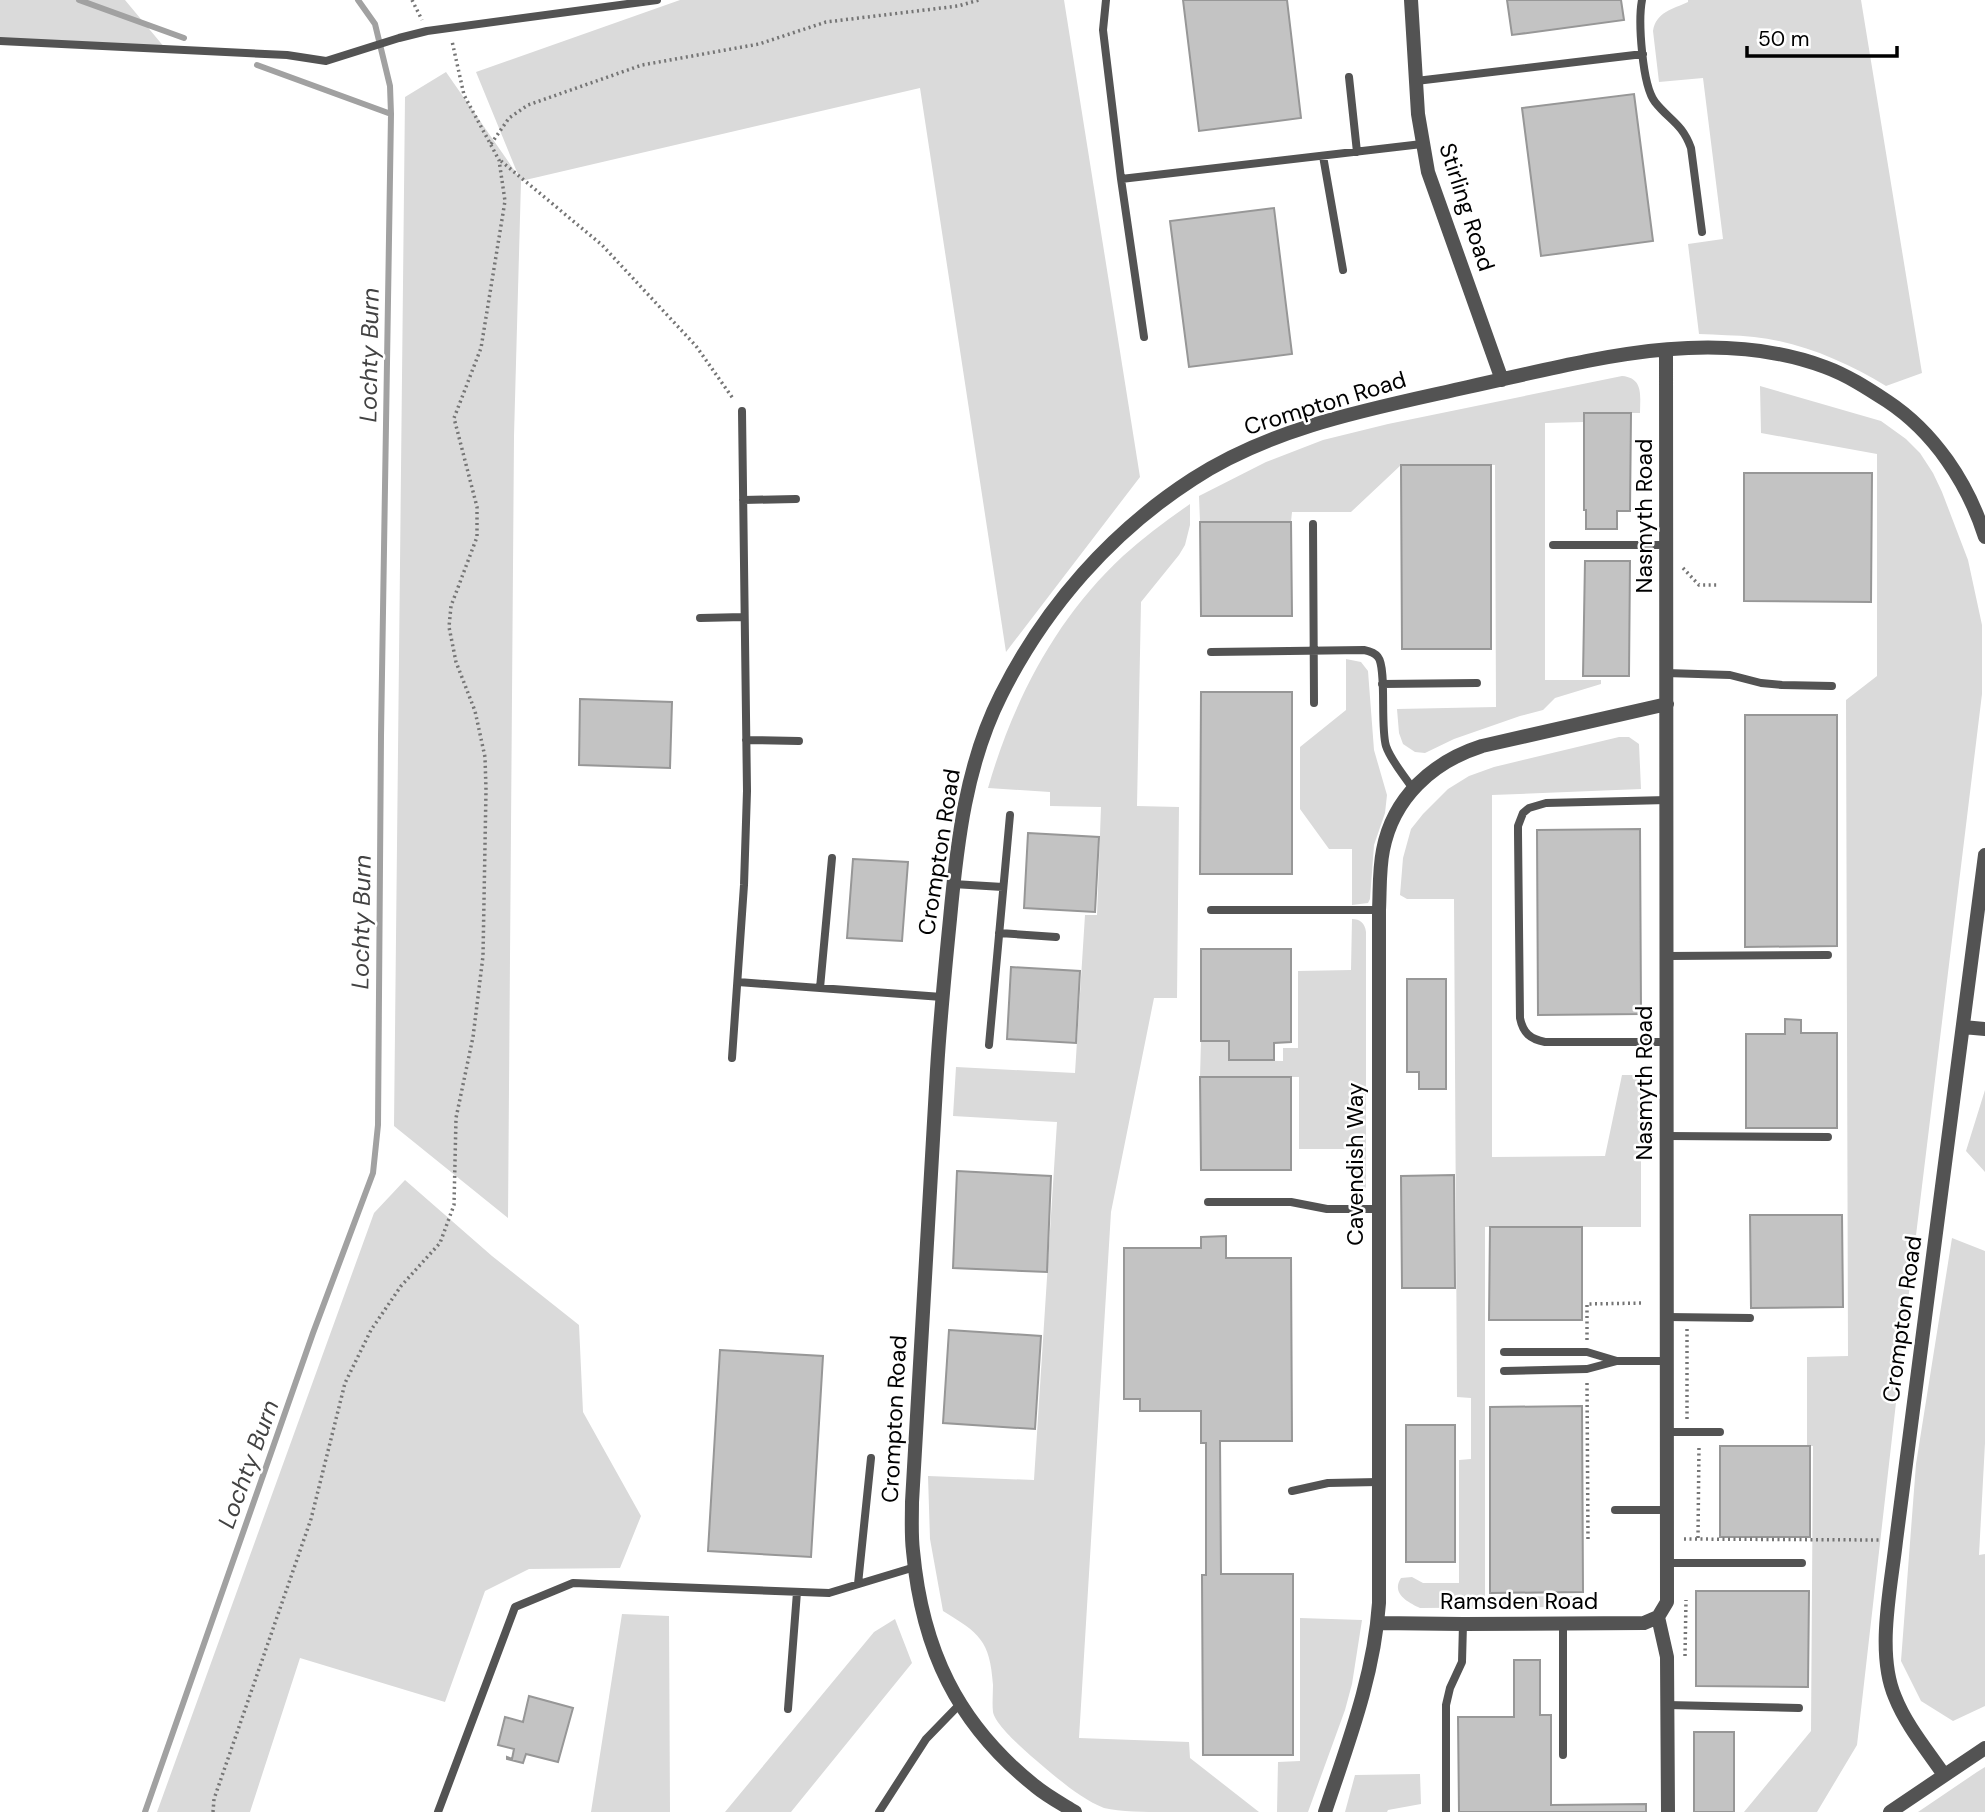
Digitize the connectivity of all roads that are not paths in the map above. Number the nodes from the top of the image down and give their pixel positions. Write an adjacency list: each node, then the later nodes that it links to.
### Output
1 (657, 0): 5 (lane)
2 (1106, 0): 12 (lane)
3 (1411, 0): 8 (street, Stirling Road)
4 (1642, 0): 6 (lane)
5 (0, 41)
6 (1643, 54): 8 (lane); 13 (lane)
7 (1349, 77): 10 (lane)
8 (1416, 80): 9 (street, Stirling Road)
9 (1422, 144): 10 (lane); 17 (street, Stirling Road)
10 (1357, 152): 11 (lane)
11 (1323, 156): 12 (lane); 14 (lane)
12 (1121, 179): 15 (lane)
13 (1702, 232)
14 (1343, 270)
15 (1144, 337)
16 (1666, 350): 17 (street, Crompton Road); 22 (street, Crompton Road); 24 (street, Nasmyth Road)
17 (1502, 380): 42 (street, Crompton Road)
18 (742, 411): 20 (lane)
19 (796, 499): 20 (lane)
20 (743, 500): 25 (lane)
21 (1314, 524): 27 (lane)
22 (1985, 537)
23 (1553, 545): 24 (lane)
24 (1666, 548): 29 (street, Nasmyth Road)
25 (744, 617): 26 (lane); 35 (lane)
26 (700, 618)
27 (1314, 651): 28 (lane); 31 (lane); 33 (lane)
28 (1211, 652)
29 (1667, 673): 32 (lane); 34 (street, Nasmyth Road)
30 (1477, 683): 31 (lane)
31 (1382, 684): 37 (lane)
32 (1832, 686)
33 (1314, 703)
34 (1667, 704): 37 (street, Cavendish Way); 38 (street, Nasmyth Road)
35 (746, 740): 36 (lane); 50 (lane)
36 (799, 741)
37 (1412, 789): 45 (street, Cavendish Way)
38 (1667, 800): 49 (street, Nasmyth Road); 55 (lane)
39 (1010, 815): 43 (lane)
40 (1985, 855): 53 (street, Crompton Road)
41 (832, 858): 51 (lane)
42 (953, 884): 43 (lane); 52 (street, Crompton Road)
43 (1003, 887): 46 (lane)
44 (1211, 910): 45 (lane)
45 (1379, 910): 61 (street, Cavendish Way)
46 (999, 933): 47 (lane); 56 (lane)
47 (1056, 937)
48 (1828, 955): 49 (lane)
49 (1667, 956): 55 (street, Nasmyth Road)
50 (738, 982): 51 (lane); 57 (lane)
51 (820, 988): 52 (lane)
52 (942, 997): 77 (street, Crompton Road)
53 (1963, 1027): 54 (street); 90 (street, Crompton Road)
54 (1985, 1030)
55 (1667, 1041): 58 (street, Nasmyth Road)
56 (989, 1045)
57 (732, 1058)
58 (1667, 1136): 59 (lane); 62 (street, Nasmyth Road)
59 (1828, 1137)
60 (1208, 1202): 61 (lane)
61 (1378, 1209): 71 (street, Cavendish Way)
62 (1667, 1317): 63 (lane); 66 (street, Nasmyth Road)
63 (1751, 1318)
64 (1504, 1353): 65 (lane)
65 (1616, 1361): 66 (lane); 67 (lane)
66 (1667, 1361): 68 (street, Nasmyth Road)
67 (1504, 1371)
68 (1667, 1432): 69 (lane); 74 (street, Nasmyth Road)
69 (1720, 1432)
70 (871, 1458): 78 (lane)
71 (1378, 1482): 72 (lane); 81 (street, Cavendish Way)
72 (1292, 1491)
73 (1615, 1510): 74 (lane)
74 (1667, 1510): 75 (street, Nasmyth Road)
75 (1667, 1563): 76 (lane); 80 (street, Nasmyth Road)
76 (1802, 1563)
77 (915, 1567): 78 (lane); 84 (street, Crompton Road)
78 (858, 1584): 79 (lane)
79 (797, 1592): 87 (lane); 91 (lane)
80 (1658, 1617): 83 (street, Ramsden Road); 85 (street, Nasmyth Road)
81 (1377, 1623): 82 (street, Ramsden Road); 94 (street, Cavendish Way)
82 (1463, 1624): 83 (street, Ramsden Road); 95 (lane)
83 (1563, 1625): 89 (lane)
84 (960, 1704): 92 (lane); 93 (street, Crompton Road)
85 (1667, 1705): 86 (lane); 96 (street, Nasmyth Road)
86 (1799, 1708)
87 (788, 1709)
88 (1985, 1748): 90 (street)
89 (1563, 1755)
90 (1944, 1775): 97 (street)
91 (438, 1812)
92 (879, 1812)
93 (1076, 1812)
94 (1325, 1812)
95 (1446, 1812)
96 (1668, 1812)
97 (1890, 1812)

